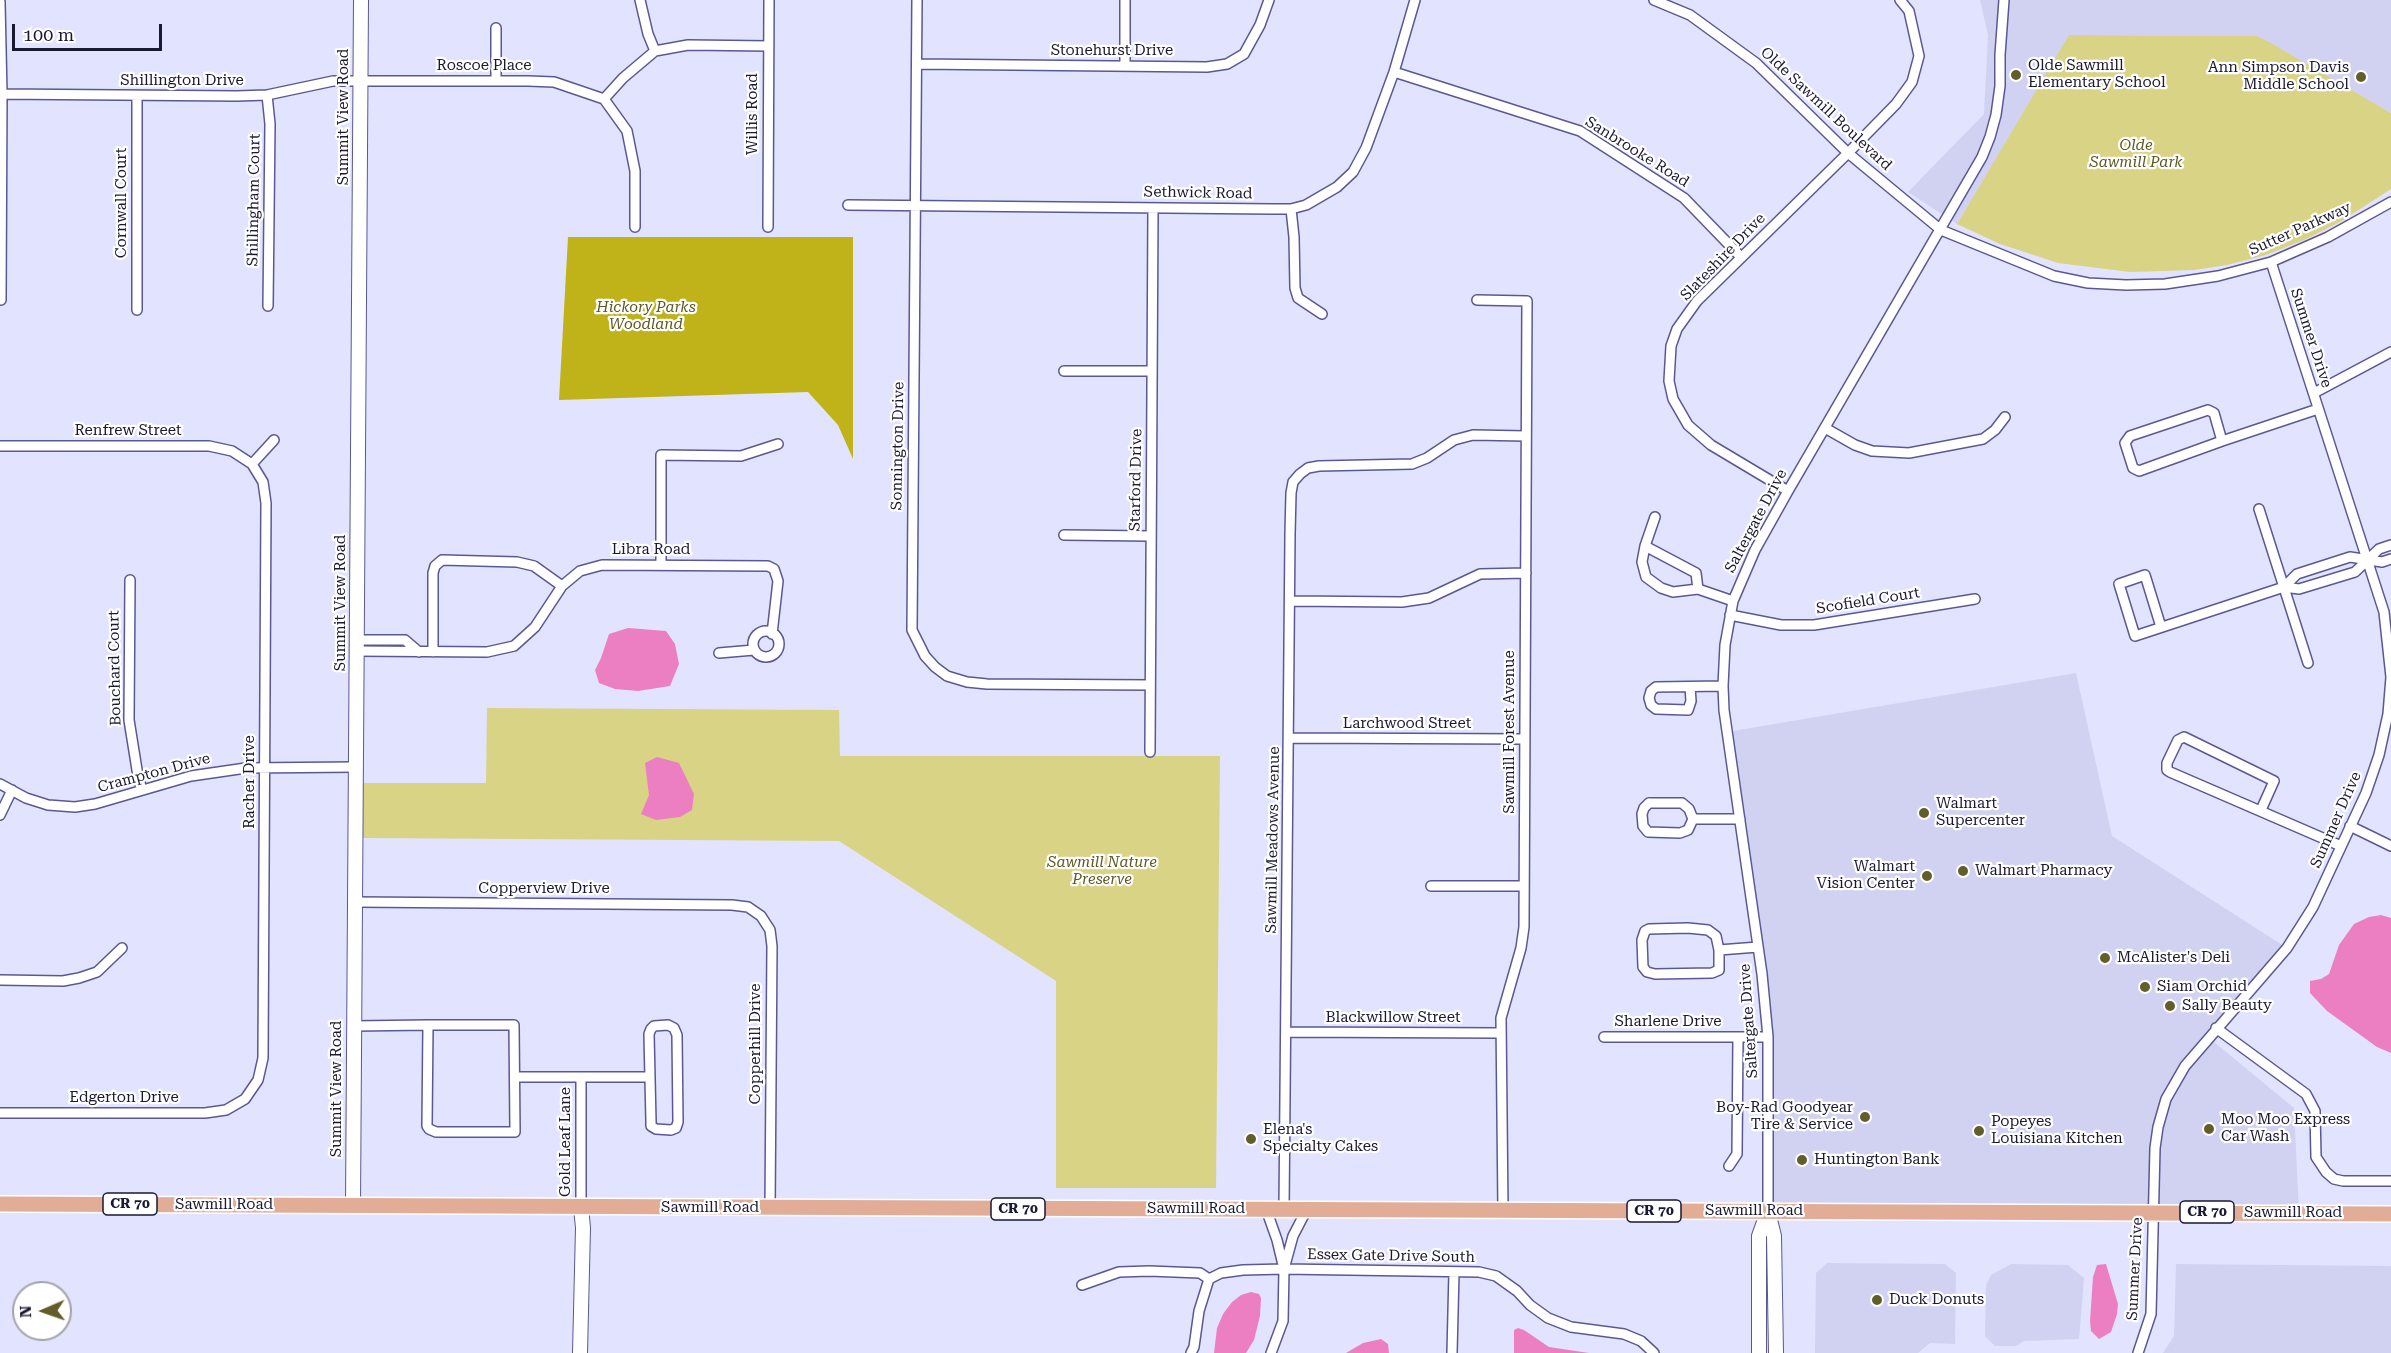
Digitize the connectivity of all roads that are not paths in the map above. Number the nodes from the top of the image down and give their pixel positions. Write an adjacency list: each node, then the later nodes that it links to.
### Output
1 (361, 0): 18 (street, Summit View Road)
2 (640, 0): 14 (street)
3 (769, 0): 13 (street, Willis Road)
4 (917, 0): 15 (street, Sonnington Drive)
5 (1125, 0): 16 (street)
6 (1269, 0): 16 (street, Stonehurst Drive)
7 (1415, 0): 17 (street, Sethwick Road)
8 (1654, 0): 24 (street, Olde Sawmill Boulevard)
9 (1900, 0): 24 (street, Slateshire Drive)
10 (2004, 0): 32 (street, Saltergate Drive)
11 (0, 2): 20 (street)
12 (496, 28): 19 (street)
13 (769, 46): 14 (street); 31 (street, Willis Road)
14 (655, 51): 23 (street)
15 (917, 64): 16 (street, Stonehurst Drive); 27 (street, Sonnington Drive)
16 (1125, 65)
17 (1394, 72): 29 (street, Sethwick Road); 33 (street, Sanbrooke Road)
18 (361, 81): 19 (street, Roscoe Place); 21 (street, Shillington Drive); 74 (street, Summit View Road)
19 (496, 81): 23 (street, Roscoe Place)
20 (1, 94): 22 (street, Shillington Drive); 35 (street)
21 (267, 95): 22 (street, Shillington Drive); 37 (street, Shillingham Court)
22 (137, 96): 38 (street, Cornwall Court)
23 (604, 99): 30 (street)
24 (1848, 153): 32 (street, Olde Sawmill Boulevard); 33 (street, Slateshire Drive)
25 (2391, 202): 34 (street, Sutter Parkway)
26 (848, 205): 27 (street, Sethwick Road)
27 (915, 205): 28 (street, Sethwick Road); 80 (street, Sonnington Drive)
28 (1153, 208): 29 (street, Sethwick Road); 42 (street, Starford Drive)
29 (1291, 209): 39 (street)
30 (635, 227)
31 (768, 227)
32 (1941, 230): 34 (street, Sutter Parkway); 46 (street, Saltergate Drive)
33 (1741, 257): 53 (street, Slateshire Drive)
34 (2271, 262): 43 (street, Summer Drive)
35 (1, 300)
36 (1477, 300): 47 (street, Sawmill Forest Avenue)
37 (268, 306)
38 (137, 310)
39 (1322, 314)
40 (2391, 352): 43 (street)
41 (1064, 371): 42 (street)
42 (1152, 371): 57 (street, Starford Drive)
43 (2314, 393): 44 (street, Summer Drive)
44 (2318, 408): 49 (street); 61 (street, Summer Drive)
45 (2005, 417): 46 (street)
46 (1825, 428): 53 (street, Saltergate Drive)
47 (1526, 436): 63 (street, Sawmill Forest Avenue); 69 (street, Sawmill Meadows Avenue)
48 (274, 440): 52 (street)
49 (2222, 441): 49 (street)
50 (778, 444): 62 (street)
51 (0, 446): 52 (street, Renfrew Street)
52 (252, 464): 87 (street, Racher Drive)
53 (1788, 490): 70 (street, Saltergate Drive)
54 (2259, 509): 66 (street)
55 (1655, 517): 59 (street)
56 (1064, 535): 57 (street)
57 (1150, 536): 80 (street, Starford Drive)
58 (2391, 545): 61 (street)
59 (1645, 546): 67 (street); 67 (street)
60 (2391, 559): 61 (street)
61 (2368, 560): 66 (street); 66 (street); 79 (street, Summer Drive)
62 (661, 564): 65 (street, Libra Road); 73 (street, Libra Road)
63 (1526, 573): 69 (street); 84 (street, Sawmill Forest Avenue)
64 (130, 580): 90 (street, Bouchard Court)
65 (562, 586): 76 (street, Libra Road); 76 (street)
66 (2284, 587): 72 (street); 78 (street)
67 (1698, 589): 70 (street)
68 (1975, 599): 71 (street, Scofield Court)
69 (1290, 601): 83 (street, Sawmill Meadows Avenue)
70 (1733, 601): 71 (street, Saltergate Drive)
71 (1730, 615): 81 (street, Saltergate Drive)
72 (2161, 627): 72 (street)
73 (772, 634): 75 (street); 75 (street)
74 (357, 646): 76 (street, Libra Road); 86 (street, Summit View Road)
75 (754, 650): 77 (street)
76 (433, 652)
77 (719, 653)
78 (2308, 663)
79 (2391, 677): 95 (street, Summer Drive)
80 (1150, 686): 85 (street, Starford Drive)
81 (1723, 686): 82 (street); 94 (street, Saltergate Drive)
82 (1690, 687): 82 (street)
83 (1289, 738): 84 (street, Larchwood Street); 109 (street, Sawmill Meadows Avenue)
84 (1524, 739): 99 (street, Sawmill Forest Avenue)
85 (1150, 752)
86 (356, 767): 87 (street, Crampton Drive); 100 (street, Summit View Road)
87 (265, 768): 90 (street, Crampton Drive); 117 (street, Racher Drive)
88 (0, 784): 89 (street, Crampton Drive)
89 (12, 790): 90 (street, Crampton Drive); 92 (street)
90 (142, 790)
91 (2261, 810): 91 (street); 96 (street)
92 (0, 815)
93 (1693, 819): 93 (street); 94 (street)
94 (1740, 819): 102 (street, Saltergate Drive)
95 (2350, 826): 96 (street, Summer Drive); 97 (street)
96 (2341, 846): 108 (street, Summer Drive)
97 (2391, 846)
98 (1431, 886): 99 (street)
99 (1524, 886): 110 (street, Sawmill Forest Avenue)
100 (355, 902): 101 (street, Copperview Drive); 107 (street, Summit View Road)
101 (732, 905): 124 (street, Copperhill Drive)
102 (1758, 946): 104 (street); 112 (street, Saltergate Drive)
103 (122, 948): 105 (street)
104 (1719, 950): 104 (street)
105 (0, 980)
106 (428, 1025): 107 (street); 114 (street); 114 (street)
107 (354, 1026): 122 (street, Summit View Road)
108 (2216, 1028): 120 (street); 130 (street, Summer Drive)
109 (1286, 1032): 110 (street, Blackwillow Street); 126 (street, Sawmill Meadows Avenue)
110 (1500, 1033): 128 (street, Sawmill Forest Avenue)
111 (1738, 1037): 112 (street, Sharlene Drive); 113 (street, Sharlene Drive); 119 (street)
112 (1768, 1037): 129 (street, Saltergate Drive)
113 (1604, 1038)
114 (515, 1077): 116 (street, Gold Leaf Lane)
115 (650, 1077): 115 (street); 116 (street, Gold Leaf Lane)
116 (581, 1078): 123 (street, Gold Leaf Lane)
117 (245, 1099): 118 (street, Edgerton Drive)
118 (0, 1113)
119 (1729, 1166)
120 (2391, 1182)
121 (0, 1204): 122 (main road, Sawmill Road / CR 70)
122 (353, 1206): 123 (main road, Sawmill Road / CR 70)
123 (581, 1207): 124 (main road, Sawmill Road / CR 70); 136 (street)
124 (770, 1208): 125 (main road, Sawmill Road / CR 70)
125 (1266, 1209): 126 (main road, Sawmill Road / CR 70); 132 (street)
126 (1284, 1209): 127 (main road, Sawmill Road / CR 70)
127 (1307, 1209): 128 (main road, Sawmill Road / CR 70); 132 (street)
128 (1503, 1210): 129 (main road, Sawmill Road / CR 70)
129 (1768, 1211): 130 (main road, Sawmill Road / CR 70); 141 (street); 142 (street)
130 (2154, 1213): 131 (main road, Sawmill Road / CR 70); 143 (street, Summer Drive)
131 (2391, 1214)
132 (1284, 1269): 133 (street, Essex Gate Drive South); 134 (street, Essex Gate Drive South); 138 (street)
133 (1454, 1272): 139 (street); 140 (street, Essex Gate Drive South)
134 (1209, 1279): 135 (street); 137 (street)
135 (1082, 1286)
136 (580, 1353)
137 (1191, 1353)
138 (1271, 1353)
139 (1452, 1353)
140 (1654, 1353)
141 (1759, 1353)
142 (1776, 1353)
143 (2138, 1353)

